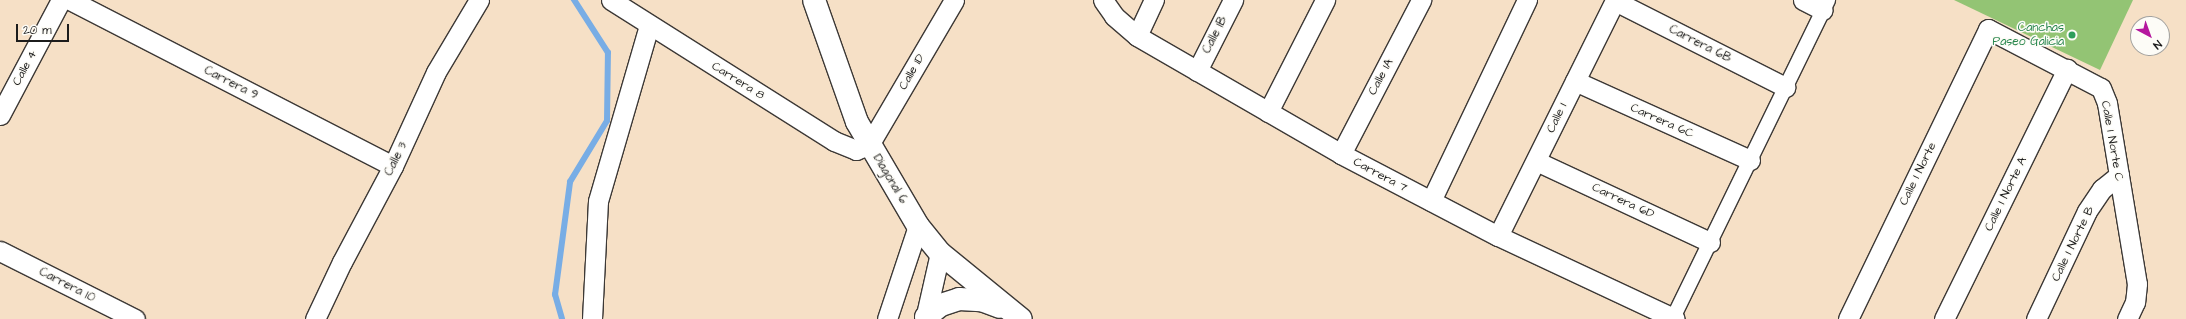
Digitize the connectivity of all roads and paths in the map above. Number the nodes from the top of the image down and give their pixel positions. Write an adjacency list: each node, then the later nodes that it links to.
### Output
1 (61, 0): 24 (street, Calle 4)
2 (70, 0): 29 (street, Carrera 9)
3 (479, 0): 29 (street, Calle 3)
4 (611, 0): 16 (street, Carrera 8)
5 (814, 0): 25 (street, Diagonal 6)
6 (954, 0): 25 (street, Calle 1D)
7 (1104, 0): 18 (street, Carrera 7)
8 (1154, 0): 18 (street)
9 (1234, 0): 20 (street, Calle 1B)
10 (1325, 0): 23 (street)
11 (1422, 0): 26 (street, Calle 1A)
12 (1527, 0): 31 (street)
13 (1803, 0): 15 (street)
14 (1615, 1): 21 (street, Calle 1); 22 (street, Carrera 6B)
15 (1825, 5): 22 (street)
16 (650, 26): 25 (street, Carrera 8); 42 (street)
17 (1988, 29): 19 (street, Calle 1 Norte C); 44 (street, Calle 1 Norte)
18 (1137, 36): 20 (street, Carrera 7)
19 (2067, 68): 30 (street, Calle 1 Norte C); 45 (street, Calle 1 Norte A)
20 (1197, 71): 23 (street, Carrera 7)
21 (1575, 81): 27 (street, Carrera 6C); 28 (street, Calle 1)
22 (1785, 87): 27 (street)
23 (1268, 112): 26 (street, Carrera 7)
24 (0, 115)
25 (869, 145): 32 (street, Diagonal 6)
26 (1341, 154): 31 (street, Carrera 7)
27 (1750, 160): 34 (street)
28 (1536, 161): 33 (street, Calle 1); 34 (street, Carrera 6D)
29 (393, 166): 41 (street, Calle 3)
30 (2119, 175): 46 (street, Calle 1 Norte B); 47 (street, Calle 1 Norte C)
31 (1431, 201): 33 (street, Carrera 7)
32 (918, 226): 36 (street, Diagonal 6); 43 (street)
33 (1498, 236): 39 (street, Carrera 7)
34 (1710, 242): 39 (street)
35 (0, 251): 40 (street, Carrera 10)
36 (940, 253): 37 (street, Diagonal 6); 38 (street)
37 (1017, 316): 38 (street)
38 (926, 318)
39 (1674, 318)
40 (135, 319)
41 (316, 319)
42 (592, 319)
43 (888, 319)
44 (1848, 319)
45 (1944, 319)
46 (2036, 319)
47 (2127, 319)

